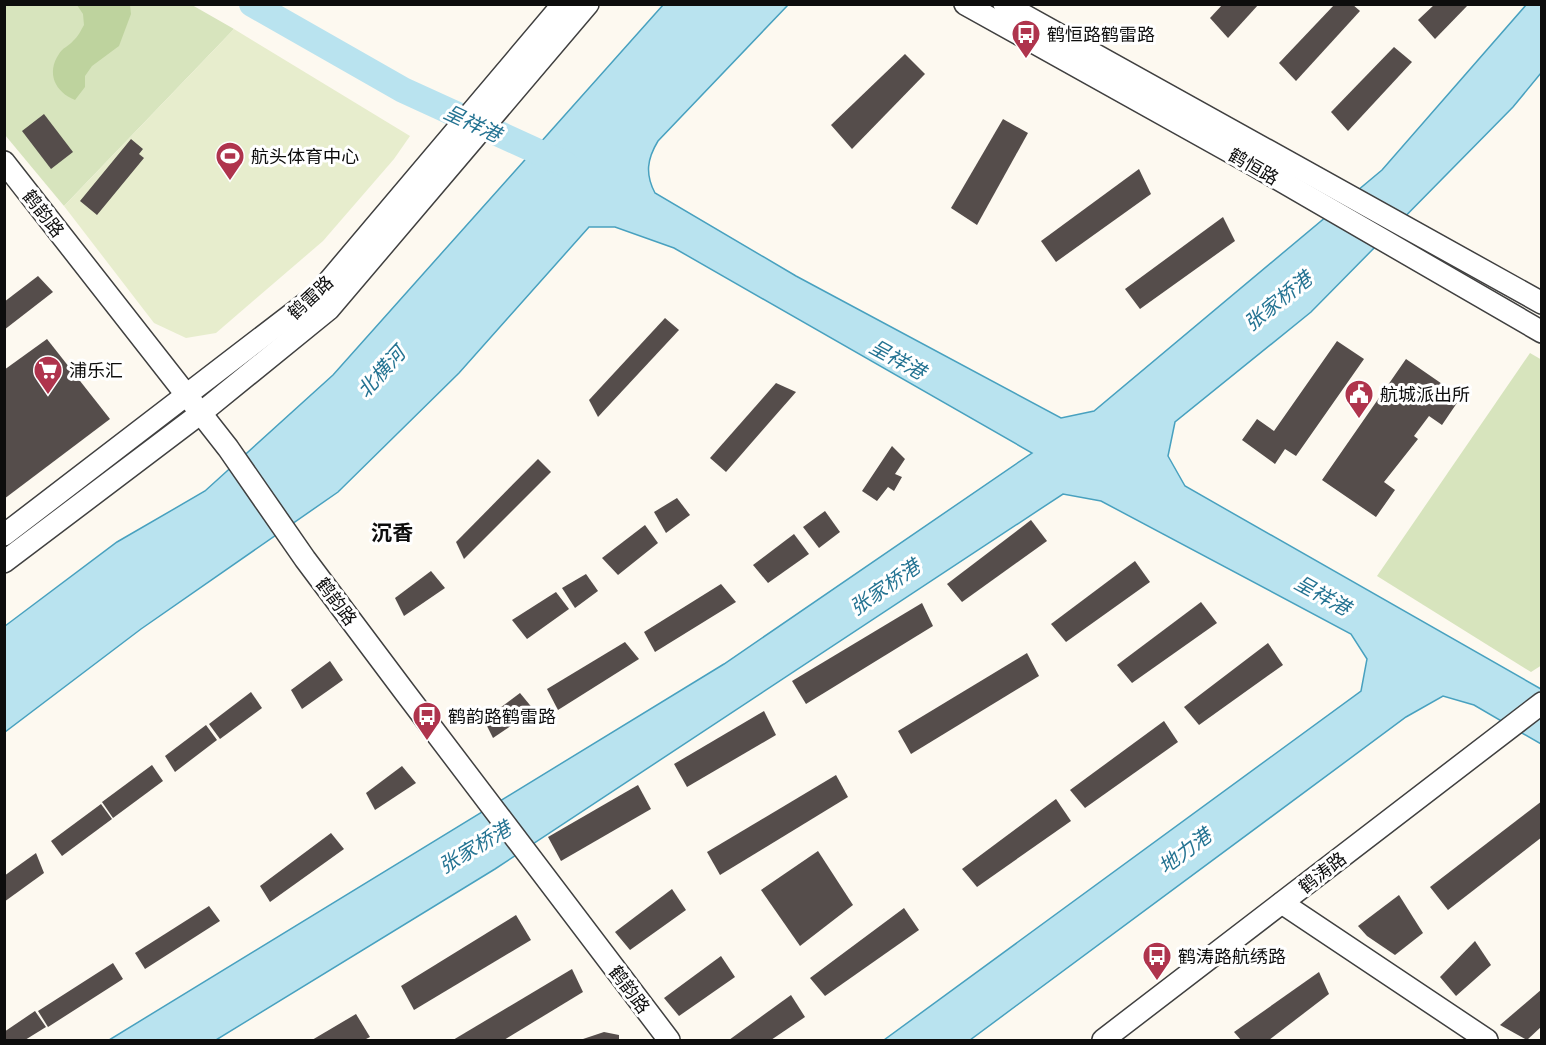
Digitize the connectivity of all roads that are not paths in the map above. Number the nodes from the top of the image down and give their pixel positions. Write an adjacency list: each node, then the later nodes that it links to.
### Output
1 (563, 4): 5 (street, 鹤雷路)
2 (588, 4): 5 (street, 鹤雷路)
3 (965, 4): 8 (street, 鹤恒路)
4 (1004, 4): 8 (street, 鹤恒路)
5 (497, 97): 6 (street, 鹤雷路)
6 (450, 153): 11 (street, 鹤雷路); 12 (street, 鹤雷路)
7 (4, 162): 11 (street, 鹤韵路)
8 (1327, 197): 9 (street, 鹤恒路); 10 (street, 鹤恒路)
9 (1541, 303): 10 (street)
10 (1534, 328)
11 (188, 396): 12 (street, 鹤韵路); 13 (street, 鹤雷路)
12 (201, 413): 14 (street, 鹤雷路); 17 (street, 鹤韵路)
13 (4, 535)
14 (4, 562)
15 (1542, 703): 16 (street, 鹤涛路)
16 (1282, 903): 18 (street, 鹤涛路); 19 (street)
17 (669, 1041)
18 (1103, 1041)
19 (1487, 1041)

